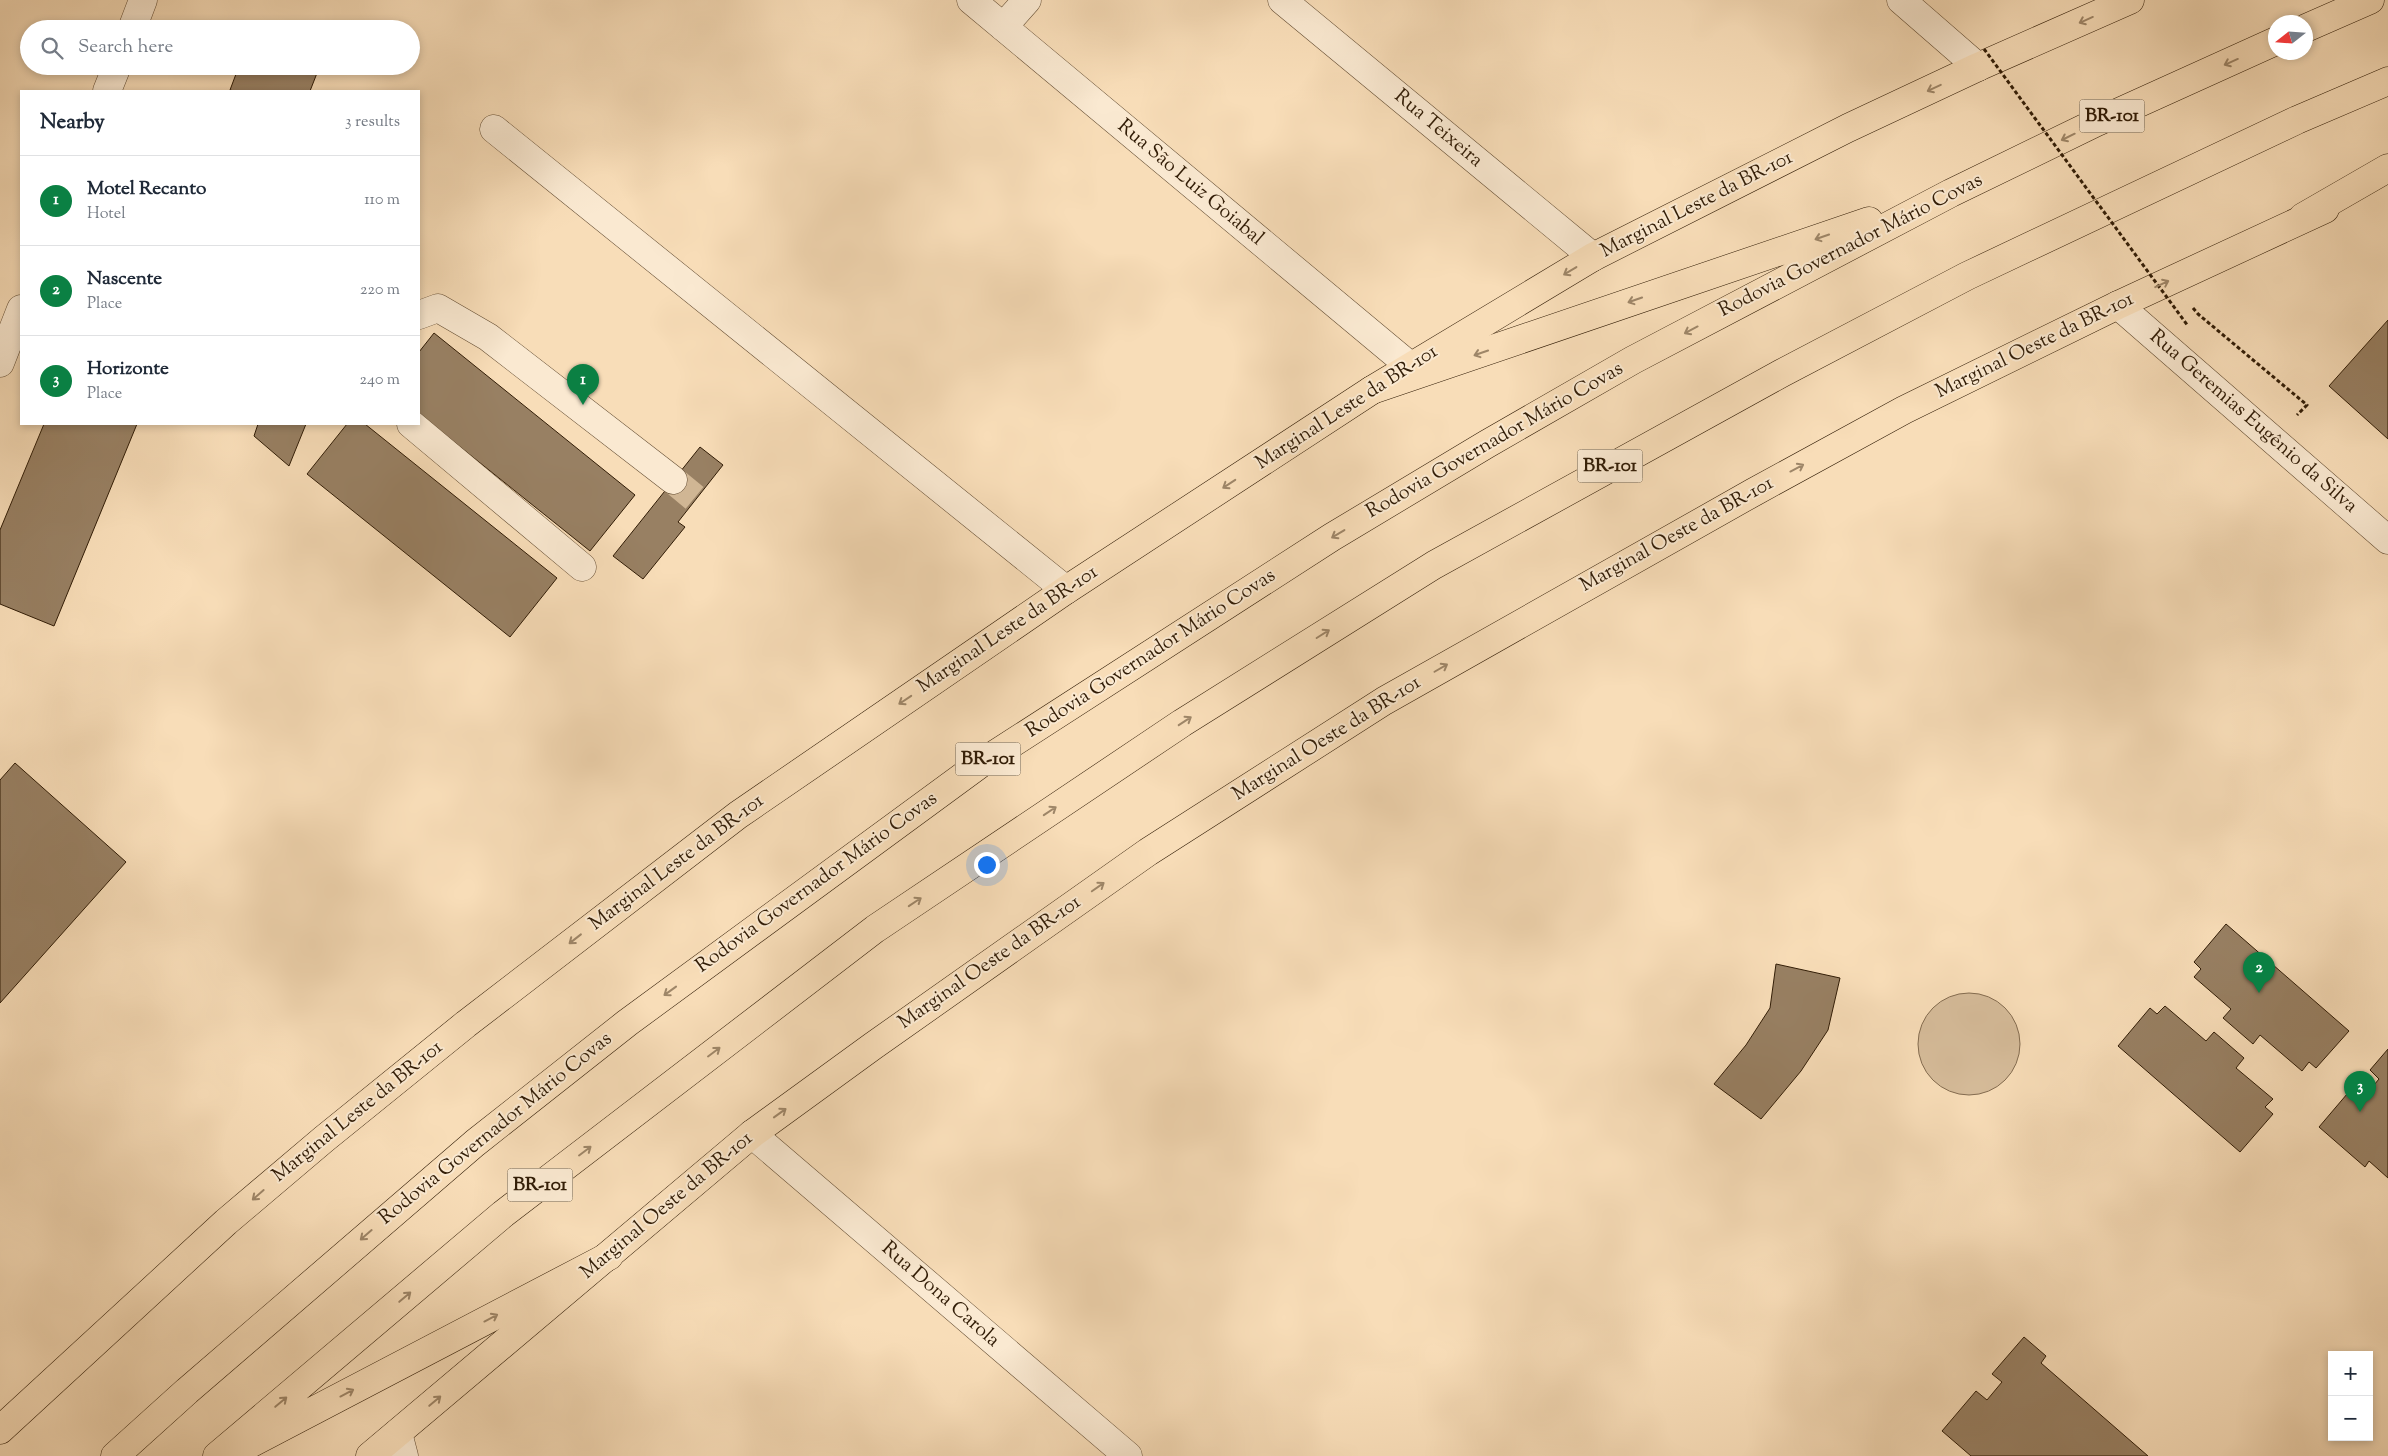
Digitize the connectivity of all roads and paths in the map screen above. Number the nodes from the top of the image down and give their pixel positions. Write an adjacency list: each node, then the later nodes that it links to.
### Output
1 (143, 0): 8 (street)
2 (971, 0): 10 (street, Rua São Luiz Goiabal)
3 (1027, 0): 10 (street)
4 (1282, 0): 21 (street, Rua Teixeira)
5 (1901, 0): 12 (street)
6 (2130, 0): 12 (main road, Marginal Leste da BR-101, one-way to 12)
7 (2370, 0): 9 (main road)
8 (135, 20)
9 (2313, 25)
10 (1003, 27): 28 (street, Rua São Luiz Goiabal)
11 (2268, 45): 19 (main road, Rodovia Governador Mário Covas / BR-101, one-way to 19)
12 (1981, 58): 21 (main road, Marginal Leste da BR-101, one-way to 21); 26 (path, bridge)
13 (113, 75): 15 (street)
14 (2388, 80): 41 (main road, BR-101, one-way to 14)
15 (107, 90)
16 (494, 129): 35 (street)
17 (2388, 168): 20 (main road)
18 (2388, 184): 20 (main road, Marginal Oeste da BR-101)
19 (1951, 193): 29 (main road, one-way to 29); 40 (main road, Rodovia Governador Mário Covas / BR-101, one-way to 40)
20 (2303, 217): 22 (main road, Marginal Oeste da BR-101)
21 (1593, 257): 28 (main road, Marginal Leste da BR-101, one-way to 28)
22 (2172, 280): 23 (main road, Marginal Oeste da BR-101, one-way to 22); 30 (path)
23 (2118, 305): 33 (street, Rua Geremias Eugênio da Silva); 36 (main road, Marginal Oeste da BR-101, one-way to 23)
24 (20, 312): 27 (street)
25 (420, 315): 32 (street)
26 (2195, 332)
27 (0, 362)
28 (1410, 366): 29 (main road, Marginal Leste da BR-101)
29 (1372, 390): 35 (main road, Marginal Leste da BR-101, one-way to 35)
30 (2295, 417)
31 (413, 425): 34 (street)
32 (673, 480)
33 (2388, 540)
34 (582, 567)
35 (1066, 590): 38 (main road, Marginal Leste da BR-101, one-way to 38)
36 (752, 1134): 37 (main road, Marginal Oeste da BR-101); 44 (street, Rua Dona Carola)
37 (608, 1256): 39 (main road, Marginal Oeste da BR-101, one-way to 37); 42 (main road, one-way to 37)
38 (0, 1430)
39 (401, 1444): 43 (main road, Marginal Oeste da BR-101)
40 (115, 1456)
41 (217, 1456)
42 (226, 1456)
43 (370, 1456)
44 (1128, 1456)

